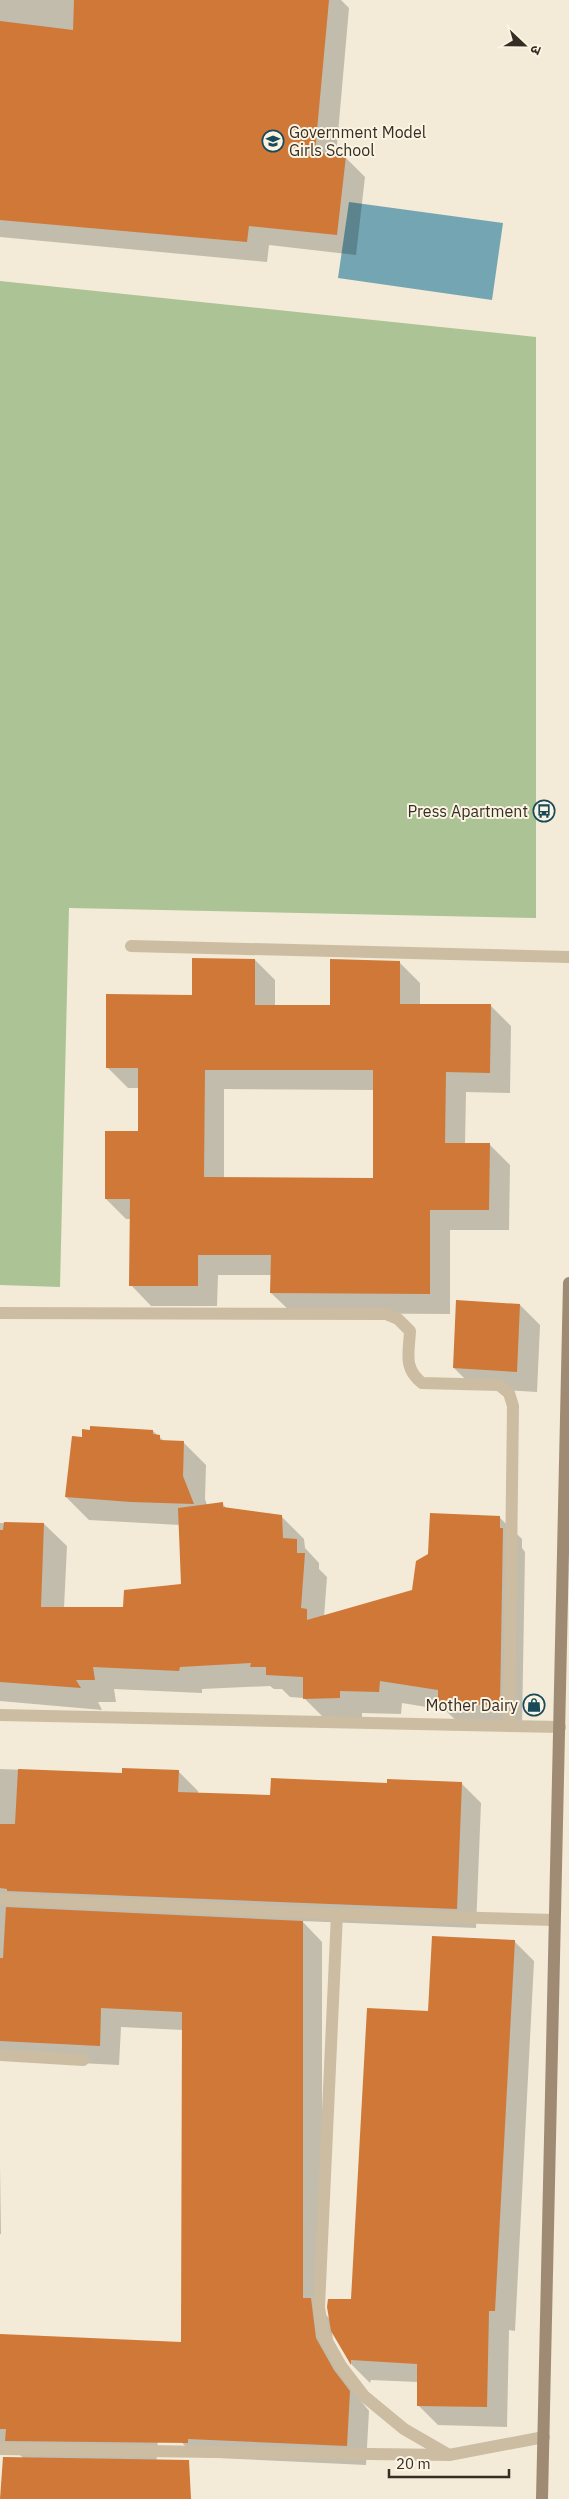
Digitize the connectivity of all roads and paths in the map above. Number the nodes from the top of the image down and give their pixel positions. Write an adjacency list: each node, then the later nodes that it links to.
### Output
1 (131, 946): 2 (street)
2 (569, 957)
3 (569, 1283): 7 (main road)
4 (0, 1313): 6 (street)
5 (0, 1715): 6 (street)
6 (509, 1726): 7 (street)
7 (560, 1727): 10 (main road)
8 (0, 1899): 9 (street)
9 (337, 1914): 10 (street); 15 (street)
10 (554, 1920): 13 (main road)
11 (0, 2055): 12 (street)
12 (83, 2060)
13 (544, 2437): 15 (street); 16 (main road)
14 (0, 2449): 15 (street)
15 (449, 2455)
16 (542, 2499)

